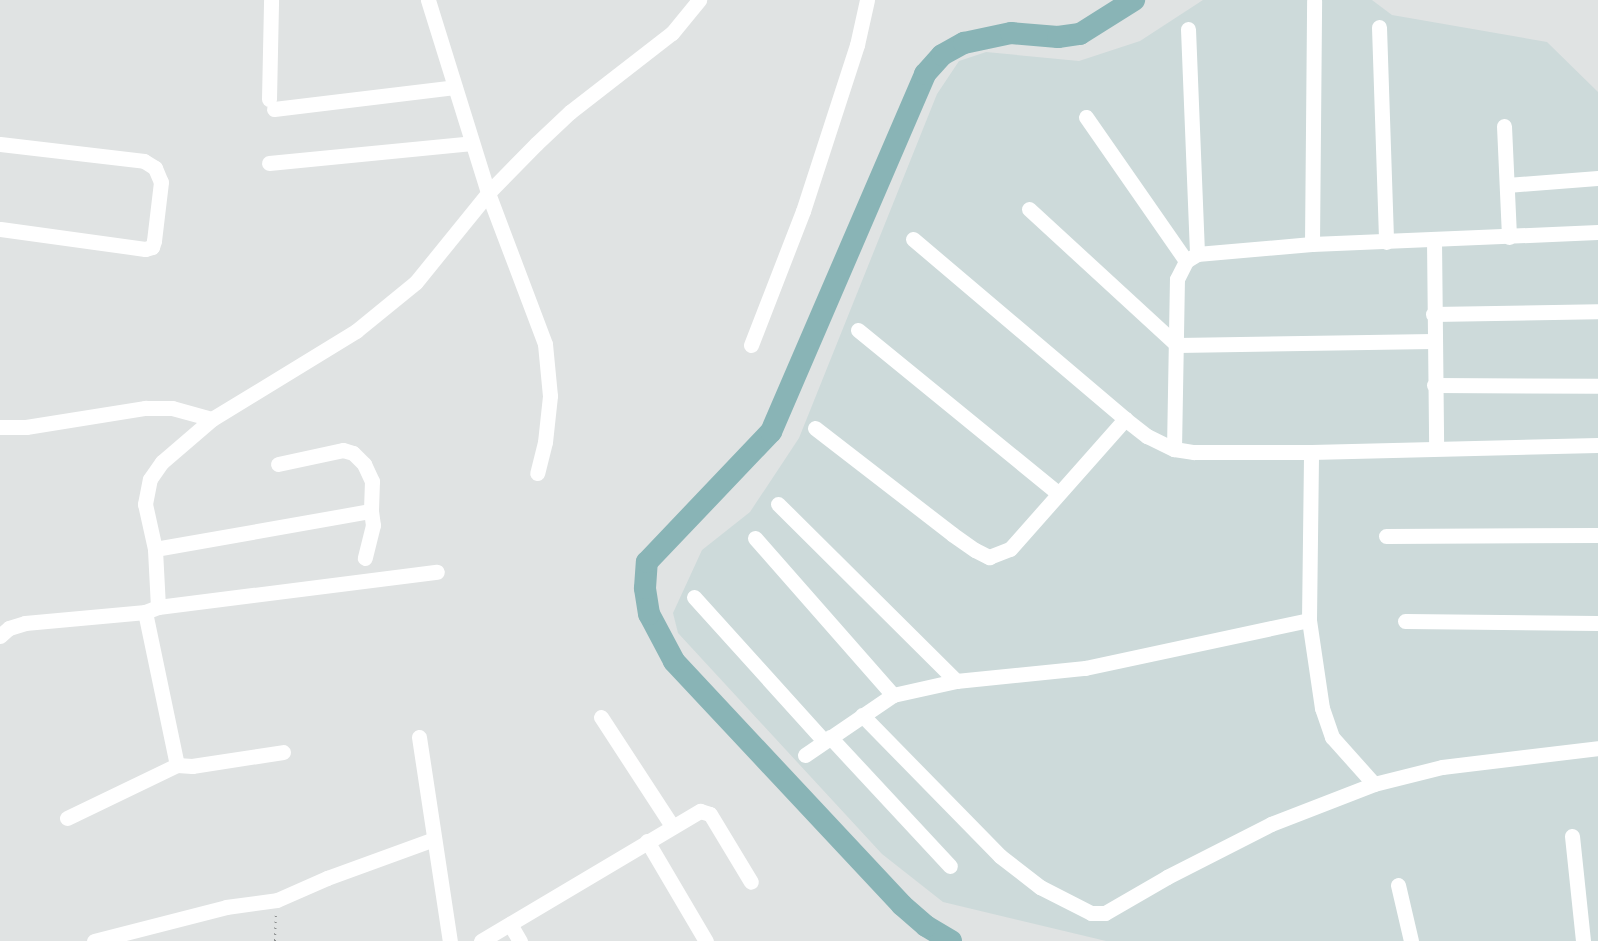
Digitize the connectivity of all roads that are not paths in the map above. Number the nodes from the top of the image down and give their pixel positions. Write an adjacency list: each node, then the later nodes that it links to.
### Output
1 (271, 0): 8 (street)
2 (428, 0): 8 (street)
3 (699, 0): 16 (street)
4 (867, 0): 30 (street)
5 (1314, 1): 24 (street)
6 (1380, 27): 23 (street)
7 (1188, 29): 25 (street)
8 (455, 87): 11 (street)
9 (1086, 117): 25 (street)
10 (1504, 126): 15 (street)
11 (472, 143): 13 (street); 16 (street)
12 (0, 144): 18 (street)
13 (269, 163)
14 (1598, 178): 15 (street)
15 (1507, 185): 20 (street)
16 (488, 193): 35 (street); 43 (street)
17 (1029, 209): 31 (street)
18 (0, 229)
19 (1598, 232): 20 (street)
20 (1509, 237): 22 (street)
21 (913, 239): 34 (street)
22 (1434, 240): 23 (street); 27 (street)
23 (1386, 242): 24 (street)
24 (1312, 244): 25 (street)
25 (1192, 258): 31 (street)
26 (1598, 311): 27 (street)
27 (1433, 315): 29 (street)
28 (858, 330): 44 (street)
29 (1433, 341): 31 (street); 32 (street)
30 (751, 345)
31 (1177, 345): 40 (street)
32 (1434, 385): 33 (street); 39 (street)
33 (1598, 386)
34 (1125, 419): 40 (street); 44 (street)
35 (212, 420): 36 (street); 50 (street)
36 (0, 427)
37 (815, 428): 44 (street)
38 (1598, 445): 39 (street)
39 (1436, 448): 41 (street)
40 (1174, 449): 41 (street)
41 (1311, 452): 55 (street)
42 (278, 464): 46 (street)
43 (537, 473)
44 (1058, 493)
45 (778, 504): 59 (street)
46 (371, 511): 50 (street); 51 (street)
47 (1598, 535): 48 (street)
48 (1386, 536)
49 (755, 538): 60 (street)
50 (155, 549): 54 (street)
51 (365, 558)
52 (437, 572): 54 (street)
53 (694, 597): 64 (street)
54 (151, 610): 58 (street); 68 (street)
55 (1310, 620): 59 (street); 69 (street)
56 (1405, 621): 57 (street)
57 (1598, 623)
58 (0, 636)
59 (956, 681): 60 (street)
60 (893, 695): 61 (street)
61 (862, 715): 64 (street); 69 (street)
62 (601, 717): 71 (street)
63 (419, 737): 73 (street)
64 (827, 739): 67 (street); 75 (street)
65 (1598, 748): 69 (street)
66 (283, 752): 68 (street)
67 (805, 755)
68 (177, 765): 70 (street)
69 (1374, 784)
70 (67, 818)
71 (672, 826): 74 (street); 76 (street)
72 (1572, 836): 85 (street)
73 (434, 839): 79 (street); 80 (street)
74 (647, 841): 78 (street); 83 (street)
75 (950, 866)
76 (751, 882)
77 (1398, 885): 84 (street)
78 (510, 924): 81 (street); 82 (street)
79 (94, 941)
80 (450, 941)
81 (481, 941)
82 (520, 941)
83 (706, 941)
84 (1411, 941)
85 (1583, 941)

